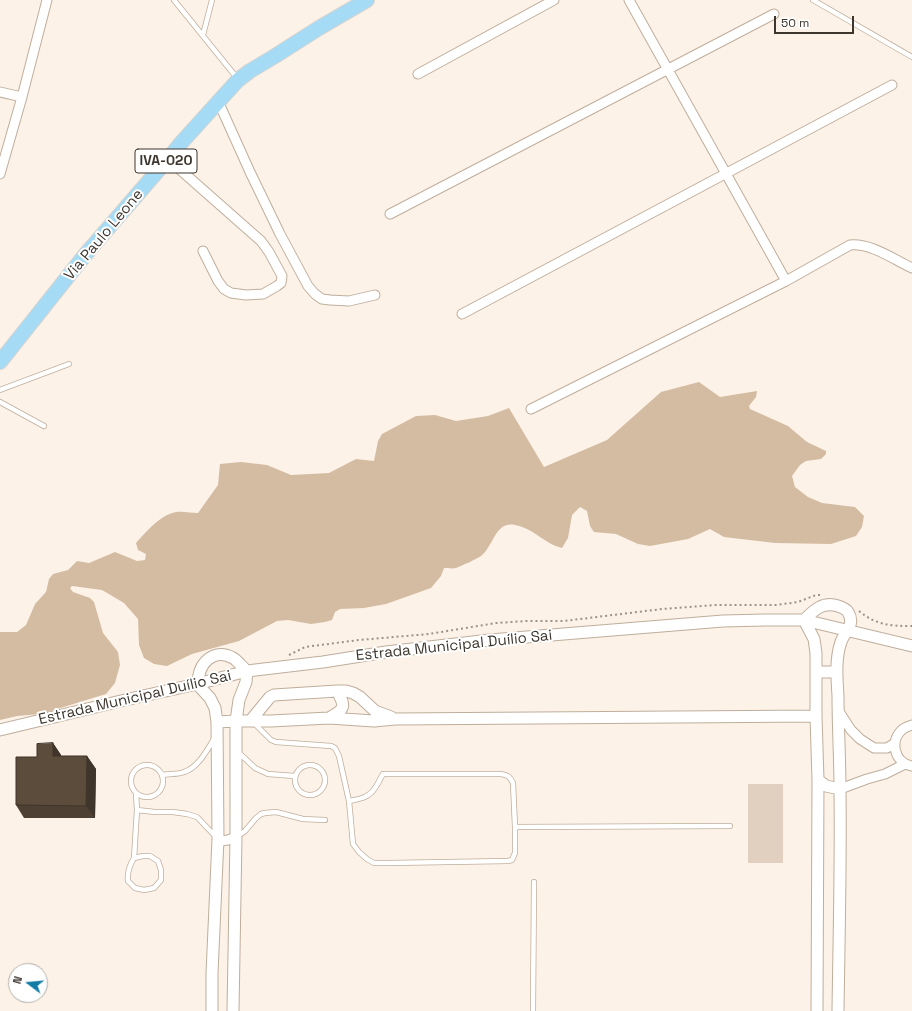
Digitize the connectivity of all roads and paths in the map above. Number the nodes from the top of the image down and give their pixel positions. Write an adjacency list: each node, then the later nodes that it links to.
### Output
1 (46, 0): 16 (street)
2 (174, 0): 9 (lane)
3 (212, 0): 9 (lane)
4 (366, 0): 13 (main road, Via Paulo Leone / IVA-020)
5 (554, 0): 12 (street)
6 (629, 0): 11 (street)
7 (813, 0): 10 (lane)
8 (774, 14): 11 (street)
9 (203, 35): 13 (lane)
10 (912, 57)
11 (668, 69): 20 (street); 21 (street)
12 (418, 74)
13 (238, 80): 17 (main road, Via Paulo Leone / IVA-020)
14 (892, 85): 20 (street)
15 (0, 92): 16 (street)
16 (22, 97): 19 (street)
17 (218, 101): 18 (main road, Via Paulo Leone / IVA-020); 25 (street)
18 (168, 159): 22 (street); 27 (main road, Via Paulo Leone / IVA-020)
19 (0, 174)
20 (726, 174): 24 (street); 26 (street)
21 (390, 214)
22 (203, 251)
23 (912, 268): 24 (street)
24 (786, 282): 31 (street)
25 (375, 295)
26 (462, 314)
27 (0, 362)
28 (69, 364): 29 (lane)
29 (0, 390)
30 (0, 402): 32 (lane)
31 (531, 409)
32 (44, 426)
33 (804, 620): 34 (street, Estrada Municipal Duílio Sai); 34 (street); 36 (street, Estrada Municipal Duílio Sai); 37 (street)
34 (848, 631): 35 (street, Estrada Municipal Duílio Sai); 38 (street)
35 (912, 646)
36 (247, 671): 39 (street, Estrada Municipal Duílio Sai); 39 (street); 46 (street)
37 (816, 672): 38 (street); 43 (street)
38 (838, 672): 42 (street)
39 (197, 684): 49 (street); 51 (street, Estrada Municipal Duílio Sai)
40 (337, 691): 41 (street); 44 (street); 45 (street)
41 (264, 705): 47 (street); 48 (street)
42 (838, 709): 53 (street); 59 (street)
43 (816, 716): 45 (street); 58 (street)
44 (329, 718): 45 (street); 48 (street)
45 (395, 719)
46 (236, 720): 47 (street); 49 (street); 54 (street)
47 (251, 720): 48 (street); 61 (lane)
48 (279, 720)
49 (217, 722): 52 (street)
50 (912, 725): 53 (street)
51 (0, 730)
52 (217, 736): 56 (lane); 67 (street)
53 (895, 743): 55 (street)
54 (236, 750): 57 (lane); 66 (street)
55 (909, 765): 59 (street)
56 (162, 775): 60 (lane); 60 (lane)
57 (295, 776): 57 (lane)
58 (818, 780): 59 (street); 73 (street)
59 (840, 790): 74 (street)
60 (136, 794): 62 (lane)
61 (349, 801): 65 (lane); 65 (lane)
62 (137, 810): 67 (lane); 68 (lane)
63 (325, 820): 66 (lane)
64 (730, 826): 65 (lane)
65 (515, 827)
66 (236, 837): 67 (street); 71 (street)
67 (218, 839): 70 (street)
68 (134, 858): 68 (lane)
69 (534, 882): 72 (lane)
70 (212, 1011)
71 (232, 1011)
72 (533, 1011)
73 (817, 1011)
74 (838, 1011)

